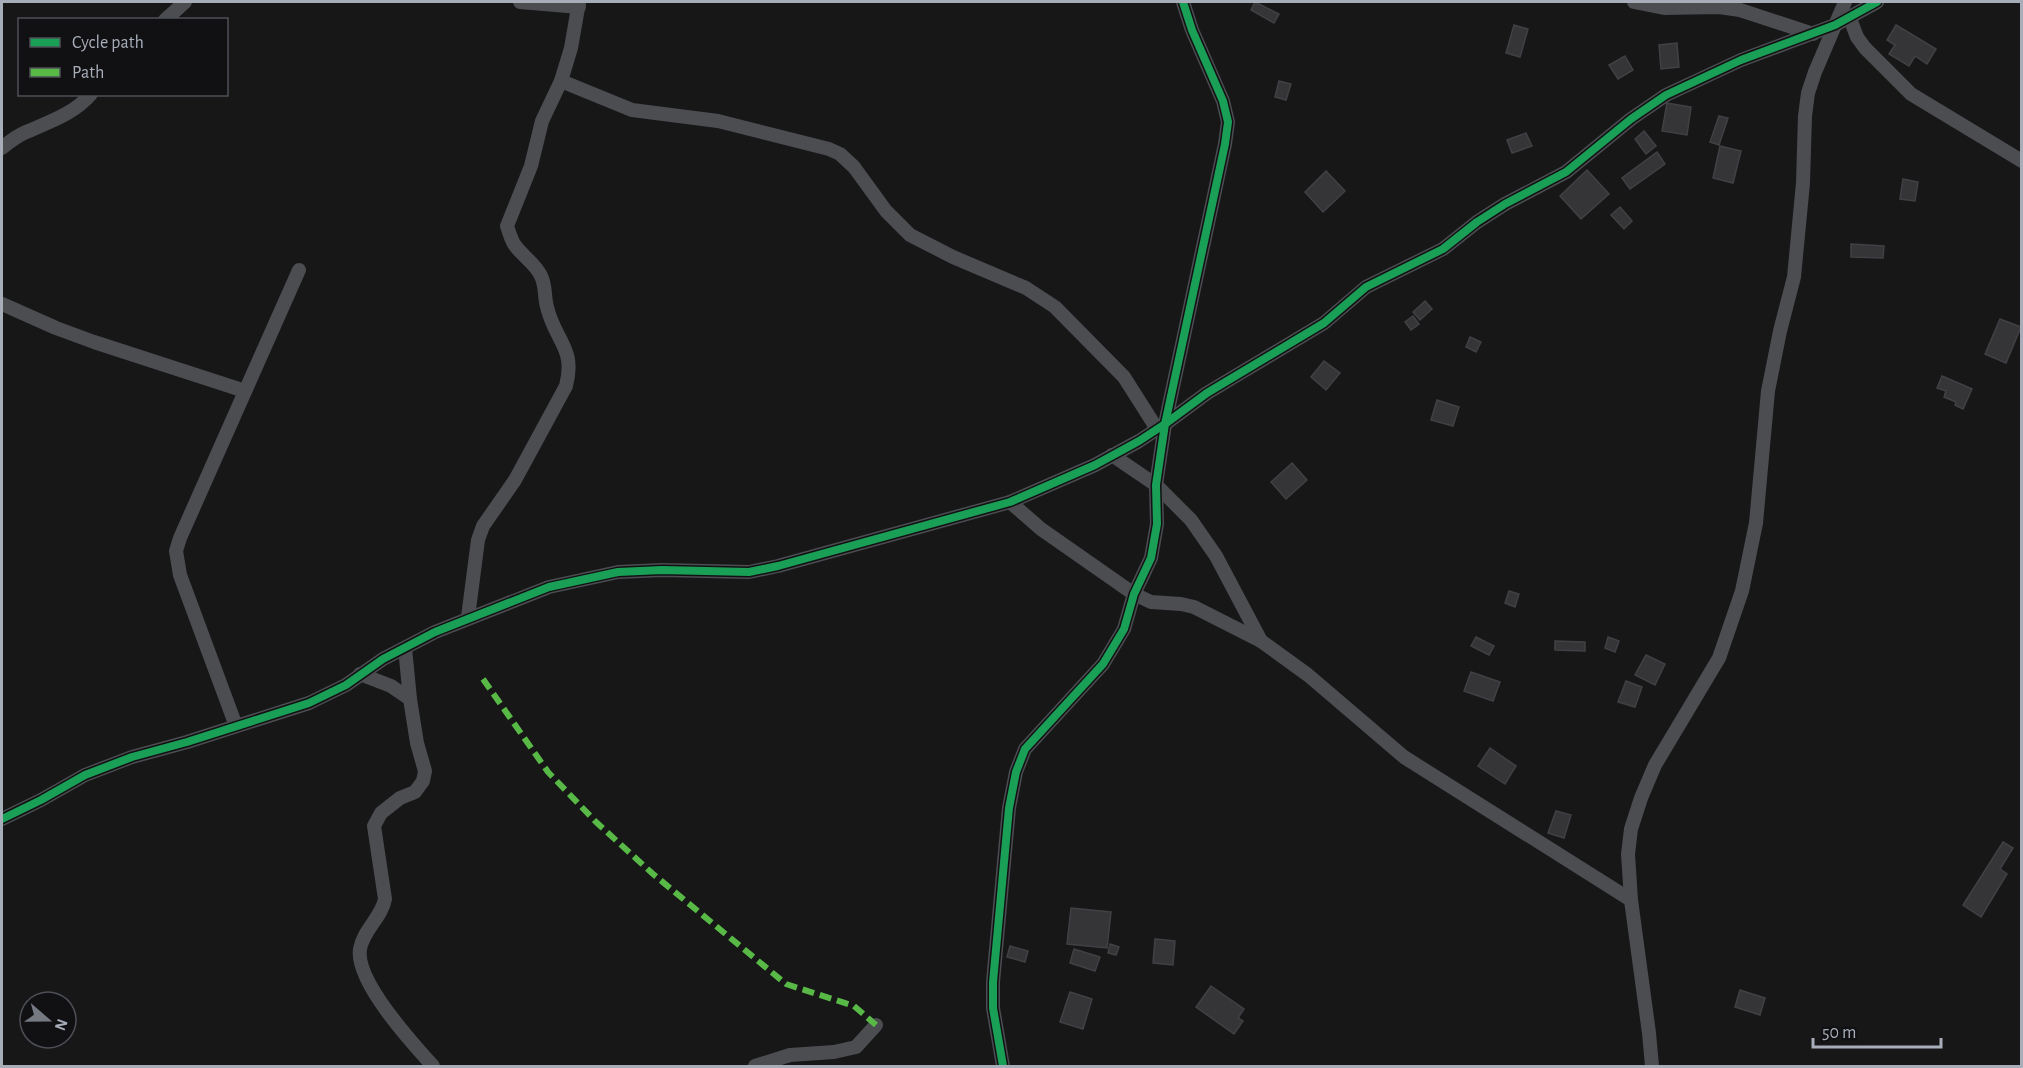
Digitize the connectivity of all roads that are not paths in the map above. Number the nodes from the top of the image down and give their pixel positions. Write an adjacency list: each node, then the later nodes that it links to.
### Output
1 (185, 2): 9 (street)
2 (520, 2): 7 (street)
3 (1183, 2): 19 (street)
4 (1634, 2): 11 (street)
5 (1845, 2): 10 (street)
6 (1877, 2): 8 (street)
7 (579, 4): 12 (street)
8 (1849, 16): 10 (street); 15 (street)
9 (167, 18)
10 (1835, 25): 11 (street); 31 (street)
11 (1812, 34): 19 (street)
12 (561, 81): 19 (street); 24 (street)
13 (89, 96): 14 (street)
14 (2, 148)
15 (2022, 161)
16 (299, 270): 18 (street)
17 (2, 304): 18 (street)
18 (245, 391): 29 (street)
19 (1161, 426): 20 (street); 21 (street)
20 (1112, 455): 21 (street); 22 (street)
21 (1156, 485): 23 (street); 25 (street)
22 (1010, 502): 23 (street); 24 (street)
23 (1134, 594): 25 (street); 35 (street)
24 (468, 617): 26 (street)
25 (1261, 641): 31 (street)
26 (405, 648): 27 (street); 28 (street)
27 (360, 674): 28 (street); 29 (street)
28 (410, 699): 33 (street)
29 (236, 726): 30 (street)
30 (2, 819)
31 (1631, 900): 36 (street)
32 (876, 1025): 34 (street)
33 (433, 1066)
34 (755, 1066)
35 (1003, 1066)
36 (1652, 1066)

